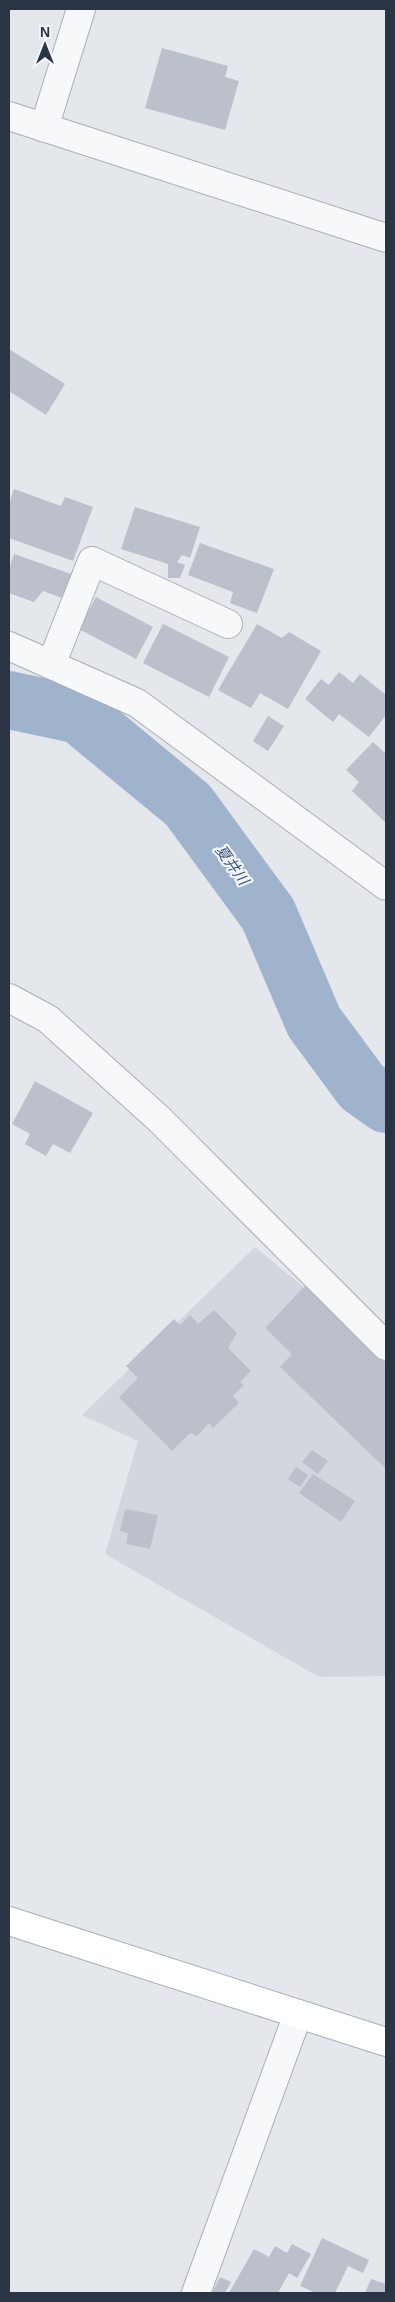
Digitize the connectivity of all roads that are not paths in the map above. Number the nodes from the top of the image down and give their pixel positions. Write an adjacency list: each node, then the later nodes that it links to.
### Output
1 (81, 9): 3 (street)
2 (9, 116): 3 (street)
3 (44, 128): 4 (street)
4 (386, 238)
5 (228, 624): 7 (street)
6 (9, 646): 7 (street)
7 (51, 665): 8 (street)
8 (386, 886)
9 (9, 998): 10 (street)
10 (386, 1346)
11 (9, 1921): 12 (street)
12 (298, 2014): 13 (street); 14 (street)
13 (386, 2042)
14 (196, 2293)

